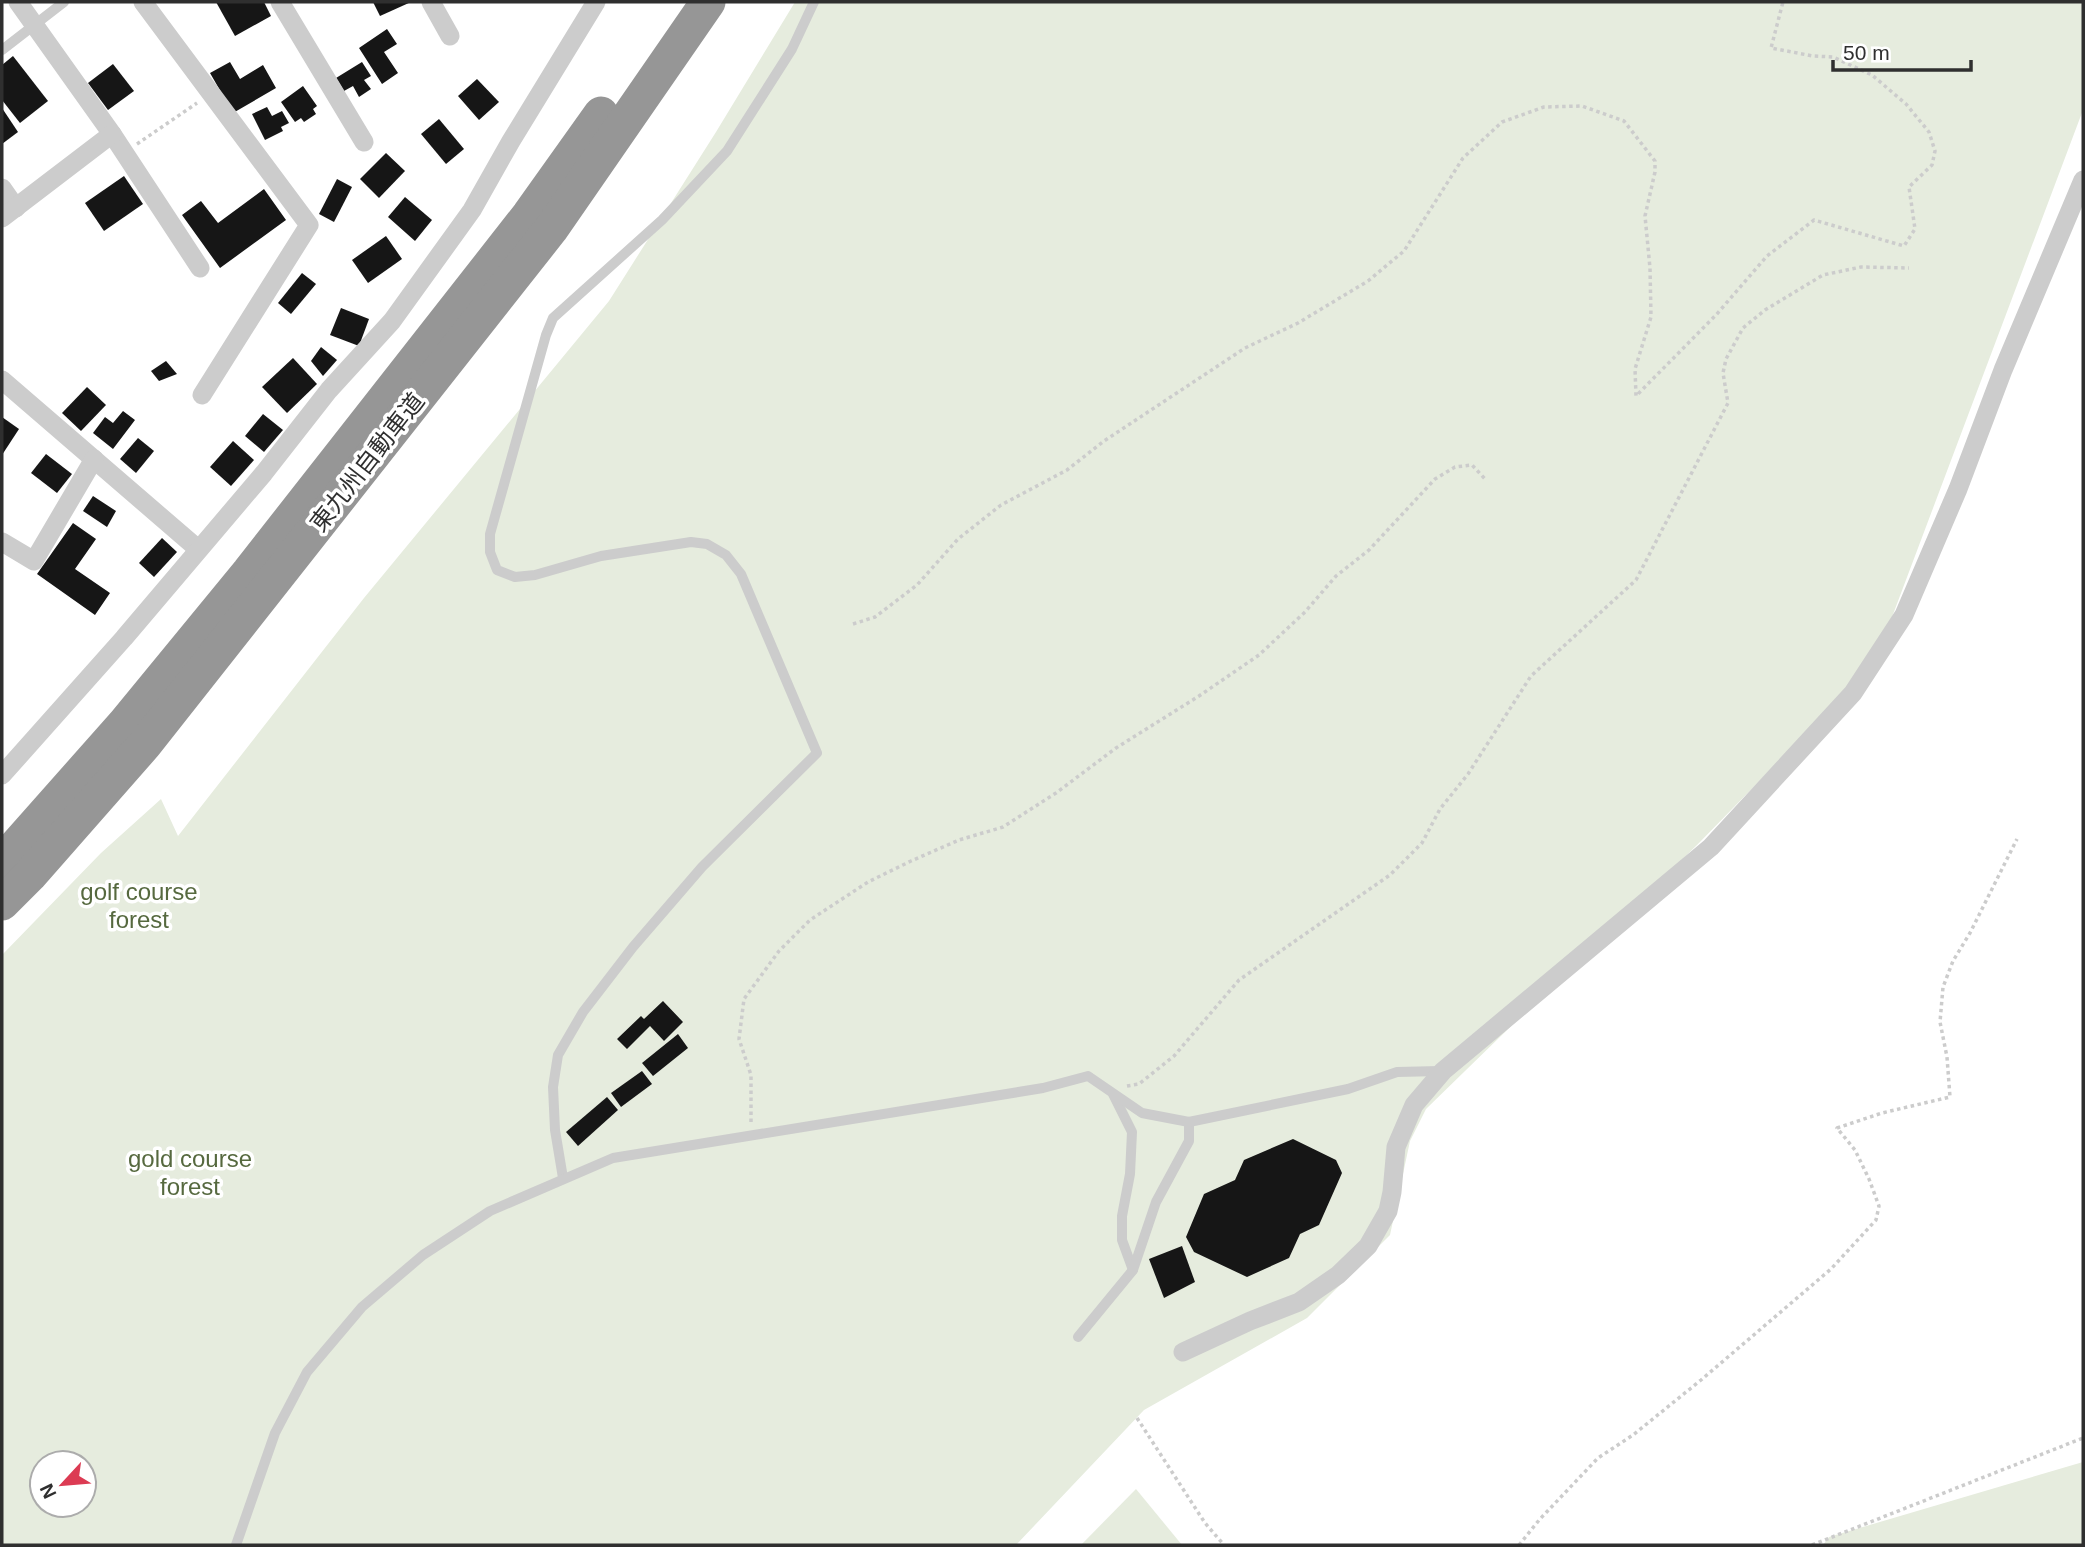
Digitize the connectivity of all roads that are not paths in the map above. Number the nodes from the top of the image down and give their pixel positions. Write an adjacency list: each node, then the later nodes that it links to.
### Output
1 (18, 2): 10 (street)
2 (64, 2): 10 (lane)
3 (143, 2): 20 (street)
4 (280, 2): 14 (street)
5 (431, 2): 11 (street)
6 (596, 2): 23 (street)
7 (682, 2): 25 (highway, 東九州自動車道)
8 (708, 2): 26 (highway, 東九州自動車道)
9 (814, 2): 30 (lane)
10 (34, 25): 12 (lane); 13 (street)
11 (450, 36)
12 (2, 50)
13 (112, 134): 17 (street); 18 (street)
14 (364, 142)
15 (2083, 180): 27 (street)
16 (2, 188): 17 (street)
17 (9, 213)
18 (200, 268)
19 (2, 380): 21 (street)
20 (202, 395)
21 (94, 459): 22 (street); 23 (street)
22 (2, 542)
23 (198, 549): 24 (street)
24 (2, 775)
25 (2, 862)
26 (2, 903)
27 (1443, 1071): 29 (lane); 33 (street)
28 (1111, 1090): 29 (lane); 30 (lane); 31 (lane)
29 (1189, 1122): 31 (lane)
30 (563, 1178): 34 (lane)
31 (1133, 1270): 32 (lane)
32 (1078, 1337)
33 (1183, 1352)
34 (236, 1545)

